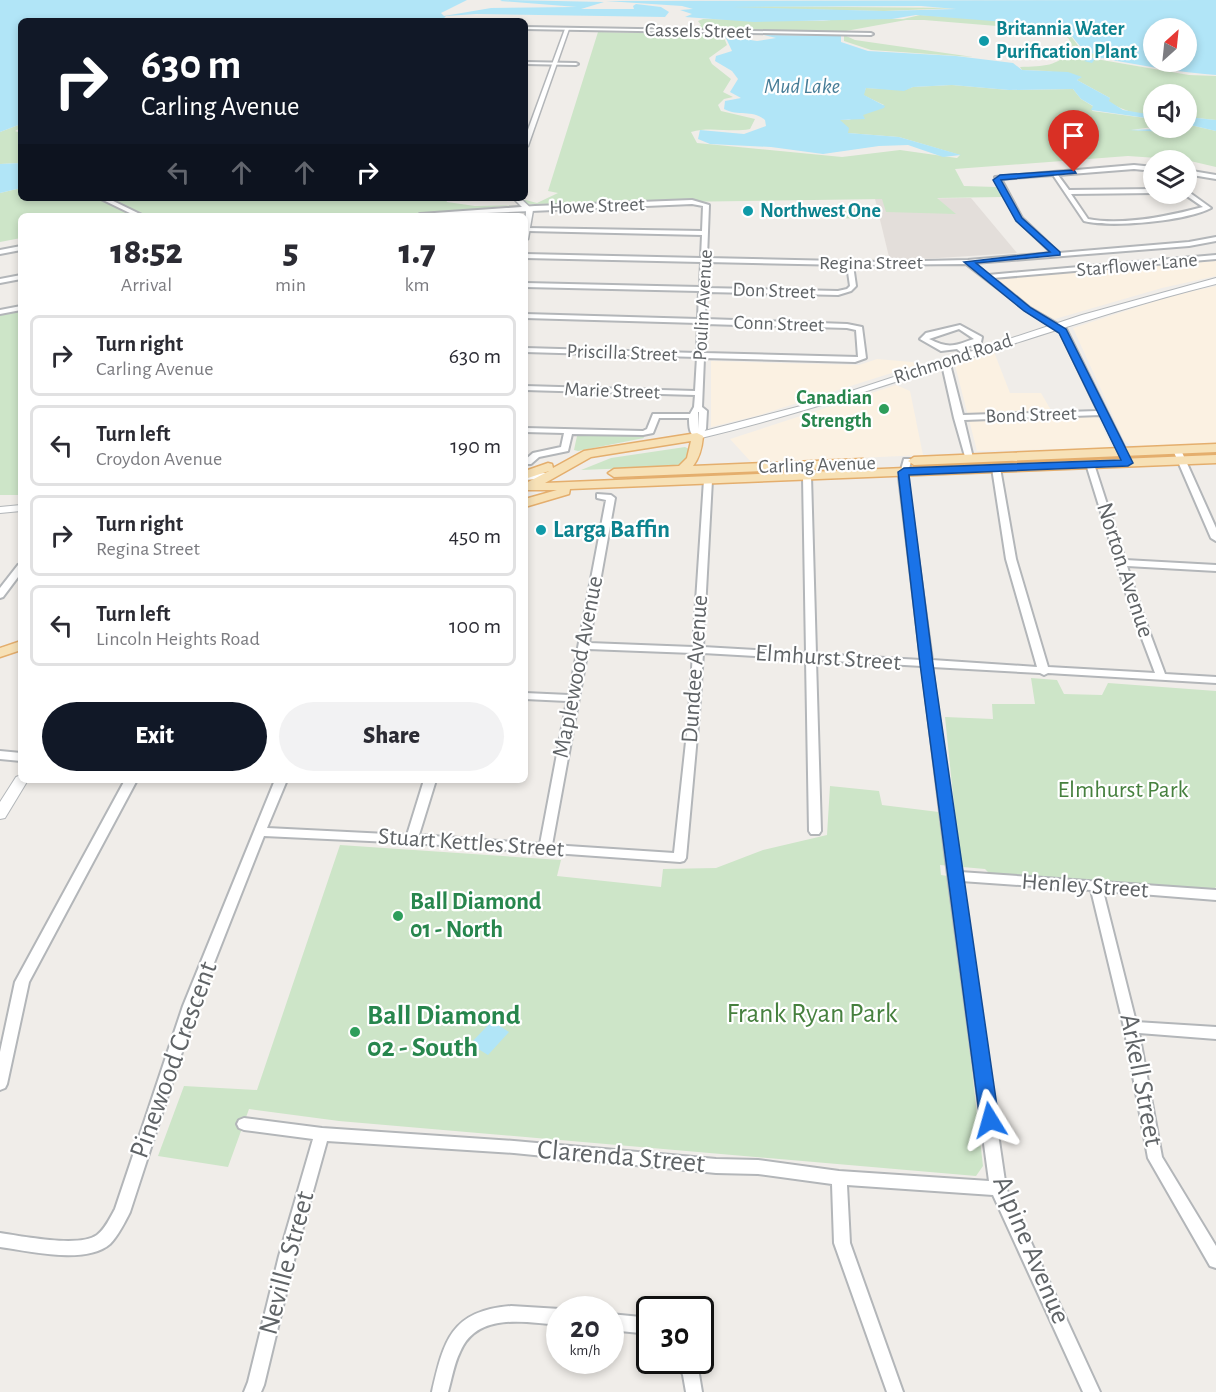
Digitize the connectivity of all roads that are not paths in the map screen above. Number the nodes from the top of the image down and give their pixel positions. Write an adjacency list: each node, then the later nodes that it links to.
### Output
1 (528, 28): 2 (street, Cassels Street)
2 (567, 29): 3 (street, Cassels Street); 5 (street)
3 (871, 34)
4 (528, 63): 5 (street)
5 (554, 64): 6 (street); 8 (street)
6 (576, 64)
7 (528, 99): 8 (street)
8 (541, 99): 9 (street)
9 (528, 137)
10 (1143, 168): 11 (street)
11 (1054, 173): 15 (street); 29 (street)
12 (1197, 174): 13 (street)
13 (1216, 177)
14 (1143, 191): 15 (street)
15 (1067, 192): 16 (street)
16 (1197, 200)
17 (108, 201): 22 (street)
18 (515, 201): 21 (street)
19 (520, 201): 21 (street)
20 (703, 204): 21 (street, Howe Street); 25 (street, Poulin Avenue)
21 (528, 208): 23 (street, Howe Street); 24 (street)
22 (134, 213)
23 (483, 213)
24 (528, 229): 25 (street)
25 (706, 233): 32 (street, Poulin Avenue)
26 (1216, 239): 29 (street, Regina Street)
27 (18, 249): 28 (street)
28 (0, 252)
29 (1057, 254): 33 (street, Regina Street)
30 (528, 256): 32 (street, Regina Street)
31 (1216, 257): 35 (street, Starflower Lane)
32 (705, 260): 34 (street, Regina Street); 40 (street, Poulin Avenue)
33 (968, 262): 34 (street, Regina Street); 35 (street)
34 (850, 264): 40 (street, Don Street)
35 (986, 277): 45 (street)
36 (18, 278): 37 (street)
37 (0, 281)
38 (1216, 281): 45 (main road, Richmond Road)
39 (528, 285): 40 (street, Don Street)
40 (703, 289): 44 (street, Poulin Avenue)
41 (18, 309): 42 (street)
42 (0, 312)
43 (528, 316): 44 (street, Conn Street)
44 (702, 322): 49 (street, Poulin Avenue); 50 (street, Conn Street)
45 (1057, 325): 48 (main road, Richmond Road); 55 (street)
46 (958, 347): 46 (street); 48 (street)
47 (528, 350): 49 (street, Priscilla Street)
48 (968, 354): 51 (main road, Richmond Road)
49 (701, 356): 50 (street, Priscilla Street); 53 (street, Poulin Avenue)
50 (862, 358)
51 (942, 363): 57 (street); 60 (main road, Richmond Road)
52 (528, 388): 53 (street, Marie Street)
53 (699, 393): 54 (street, Poulin Avenue)
54 (698, 408): 56 (street, Poulin Avenue); 60 (street, Poulin Avenue)
55 (1103, 413): 57 (street, Bond Street); 64 (street)
56 (693, 416): 59 (street); 60 (street, Poulin Avenue)
57 (958, 418): 66 (street)
58 (528, 430): 59 (street)
59 (568, 431): 68 (street)
60 (697, 438): 62 (main road, Richmond Road); 65 (main road, Poulin Avenue); 74 (main road, Richmond Road)
61 (1216, 448): 63 (main road, Carling Avenue)
62 (588, 454): 77 (main road, Richmond Road); 79 (main road)
63 (1180, 455): 64 (main road, Carling Avenue); 67 (main road, Carling Avenue); 88 (street)
64 (1125, 457): 66 (main road, Carling Avenue); 69 (main road, Carling Avenue)
65 (694, 458): 72 (main road); 73 (main road)
66 (969, 458): 70 (main road, Carling Avenue)
67 (1216, 459)
68 (528, 462)
69 (1090, 464): 71 (main road, Carling Avenue); 89 (street, Norton Avenue)
70 (905, 466): 71 (main road, Carling Avenue); 72 (main road, Carling Avenue); 75 (main road, Carling Avenue); 100 (street, Alpine Avenue)
71 (996, 468): 101 (street)
72 (723, 469): 73 (main road, Carling Avenue)
73 (671, 471): 74 (main road, Carling Avenue)
74 (559, 476): 77 (main road, Richmond Road)
75 (807, 476): 76 (main road, Carling Avenue); 98 (street)
76 (708, 480): 78 (main road, Carling Avenue); 95 (street, Dundee Avenue)
77 (545, 481): 78 (main road, Carling Avenue); 80 (main road, Richmond Road); 81 (main road, Carling Avenue)
78 (643, 483): 85 (main road)
79 (528, 484)
80 (528, 485)
81 (528, 485)
82 (600, 496): 94 (street, Maplewood Avenue)
83 (18, 500): 84 (main road)
84 (0, 501)
85 (528, 502)
86 (18, 508): 87 (main road)
87 (0, 510)
88 (1216, 538)
89 (1121, 563): 90 (street); 102 (street, Norton Avenue)
90 (1216, 568)
91 (18, 571): 92 (street)
92 (0, 595)
93 (18, 646): 96 (main road)
94 (584, 646): 95 (street, Elmhurst Street); 105 (street, Maplewood Avenue)
95 (696, 650): 98 (street, Elmhurst Street); 117 (street, Dundee Avenue)
96 (0, 653)
97 (18, 655): 99 (main road)
98 (809, 657): 100 (street, Elmhurst Street); 113 (street)
99 (0, 658)
100 (926, 664): 101 (street, Elmhurst Street); 118 (street, Alpine Avenue)
101 (1044, 672): 102 (street, Elmhurst Street)
102 (1161, 676): 103 (street, Elmhurst Street)
103 (1216, 680)
104 (528, 696): 105 (street)
105 (572, 698): 116 (street, Maplewood Avenue)
106 (0, 755): 107 (street)
107 (18, 757)
108 (19, 783): 112 (main road)
109 (130, 783): 123 (street)
110 (280, 783): 114 (street, Pinewood Crescent)
111 (429, 783): 115 (street)
112 (0, 814)
113 (815, 831)
114 (261, 832): 115 (street, Stuart Kettles Street); 129 (street, Pinewood Crescent)
115 (412, 838): 116 (street, Stuart Kettles Street)
116 (545, 848): 117 (street, Stuart Kettles Street)
117 (680, 858)
118 (955, 876): 119 (street, Henley Street); 128 (street, Alpine Avenue)
119 (1096, 886): 120 (street, Henley Street); 121 (street, Arkell Street)
120 (1216, 894)
121 (1131, 1027): 122 (street); 130 (street, Arkell Street)
122 (1216, 1033)
123 (4, 1054): 124 (street)
124 (0, 1084)
125 (244, 1124): 126 (street, Clarenda Street)
126 (322, 1134): 127 (street, Clarenda Street); 133 (street, Neville Street)
127 (839, 1178): 128 (street, Clarenda Street); 136 (street)
128 (999, 1188): 137 (street, Alpine Avenue)
129 (0, 1240)
130 (1216, 1262)
131 (546, 1316): 134 (street)
132 (692, 1374): 135 (street)
133 (252, 1392)
134 (440, 1392)
135 (694, 1392)
136 (896, 1392)
137 (1092, 1392)

